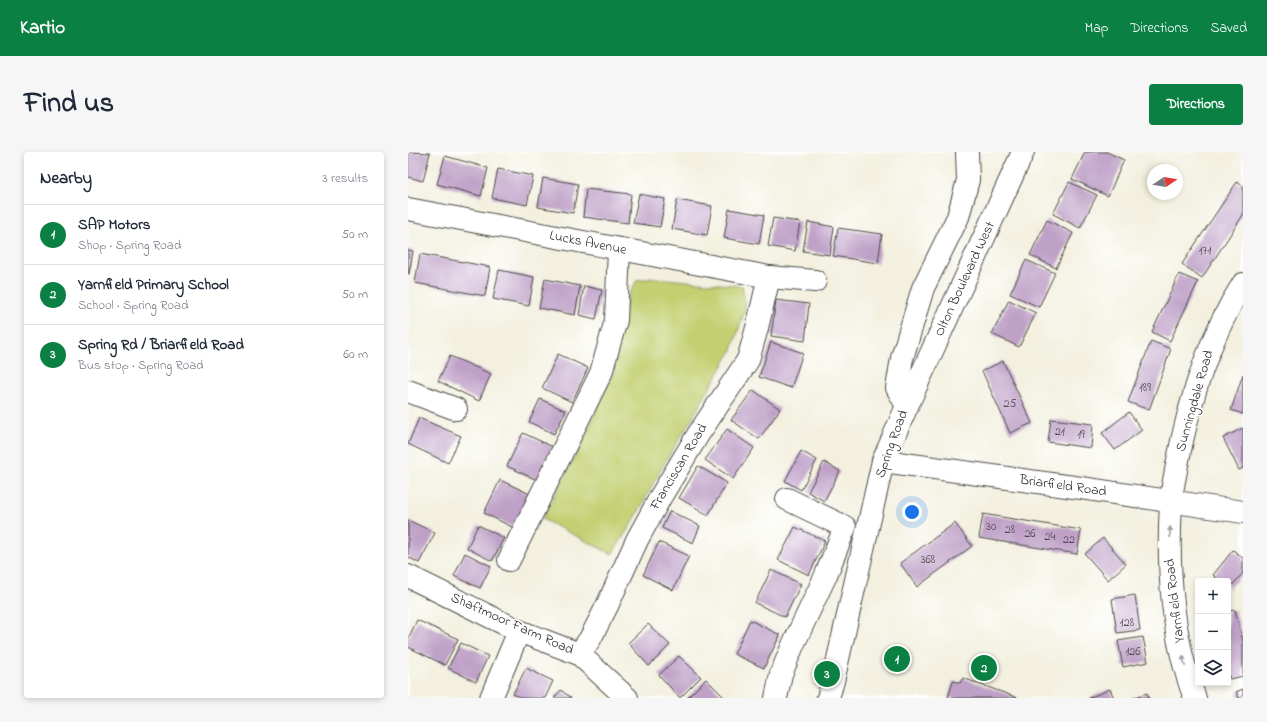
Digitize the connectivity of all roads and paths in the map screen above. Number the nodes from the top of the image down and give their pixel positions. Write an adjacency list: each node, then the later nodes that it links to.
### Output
1 (967, 152): 9 (street, Spring Road)
2 (1023, 152): 9 (street, Olton Boulevard West)
3 (408, 209): 4 (street, Lucks Avenue)
4 (619, 249): 5 (street, Lucks Avenue); 15 (street)
5 (768, 278): 6 (street, Lucks Avenue); 18 (street, Franciscan Road)
6 (815, 281)
7 (1243, 284): 13 (street, Sunningdale Road)
8 (408, 391): 10 (street)
9 (907, 406): 11 (street, Spring Road)
10 (456, 409)
11 (883, 461): 13 (street, Briarfield Road); 22 (street, Spring Road)
12 (787, 499): 21 (street)
13 (1171, 502): 14 (street, Briarfield Road); 23 (street, Yarnfield Road, one-way to 13)
14 (1243, 512)
15 (509, 560)
16 (408, 576): 17 (street, Shaftmoor Farm Road)
17 (519, 631): 18 (street, Shaftmoor Farm Road); 19 (street)
18 (579, 654): 20 (street, Shaftmoor Farm Road)
19 (491, 698)
20 (627, 698)
21 (776, 698)
22 (828, 698)
23 (1195, 698)

